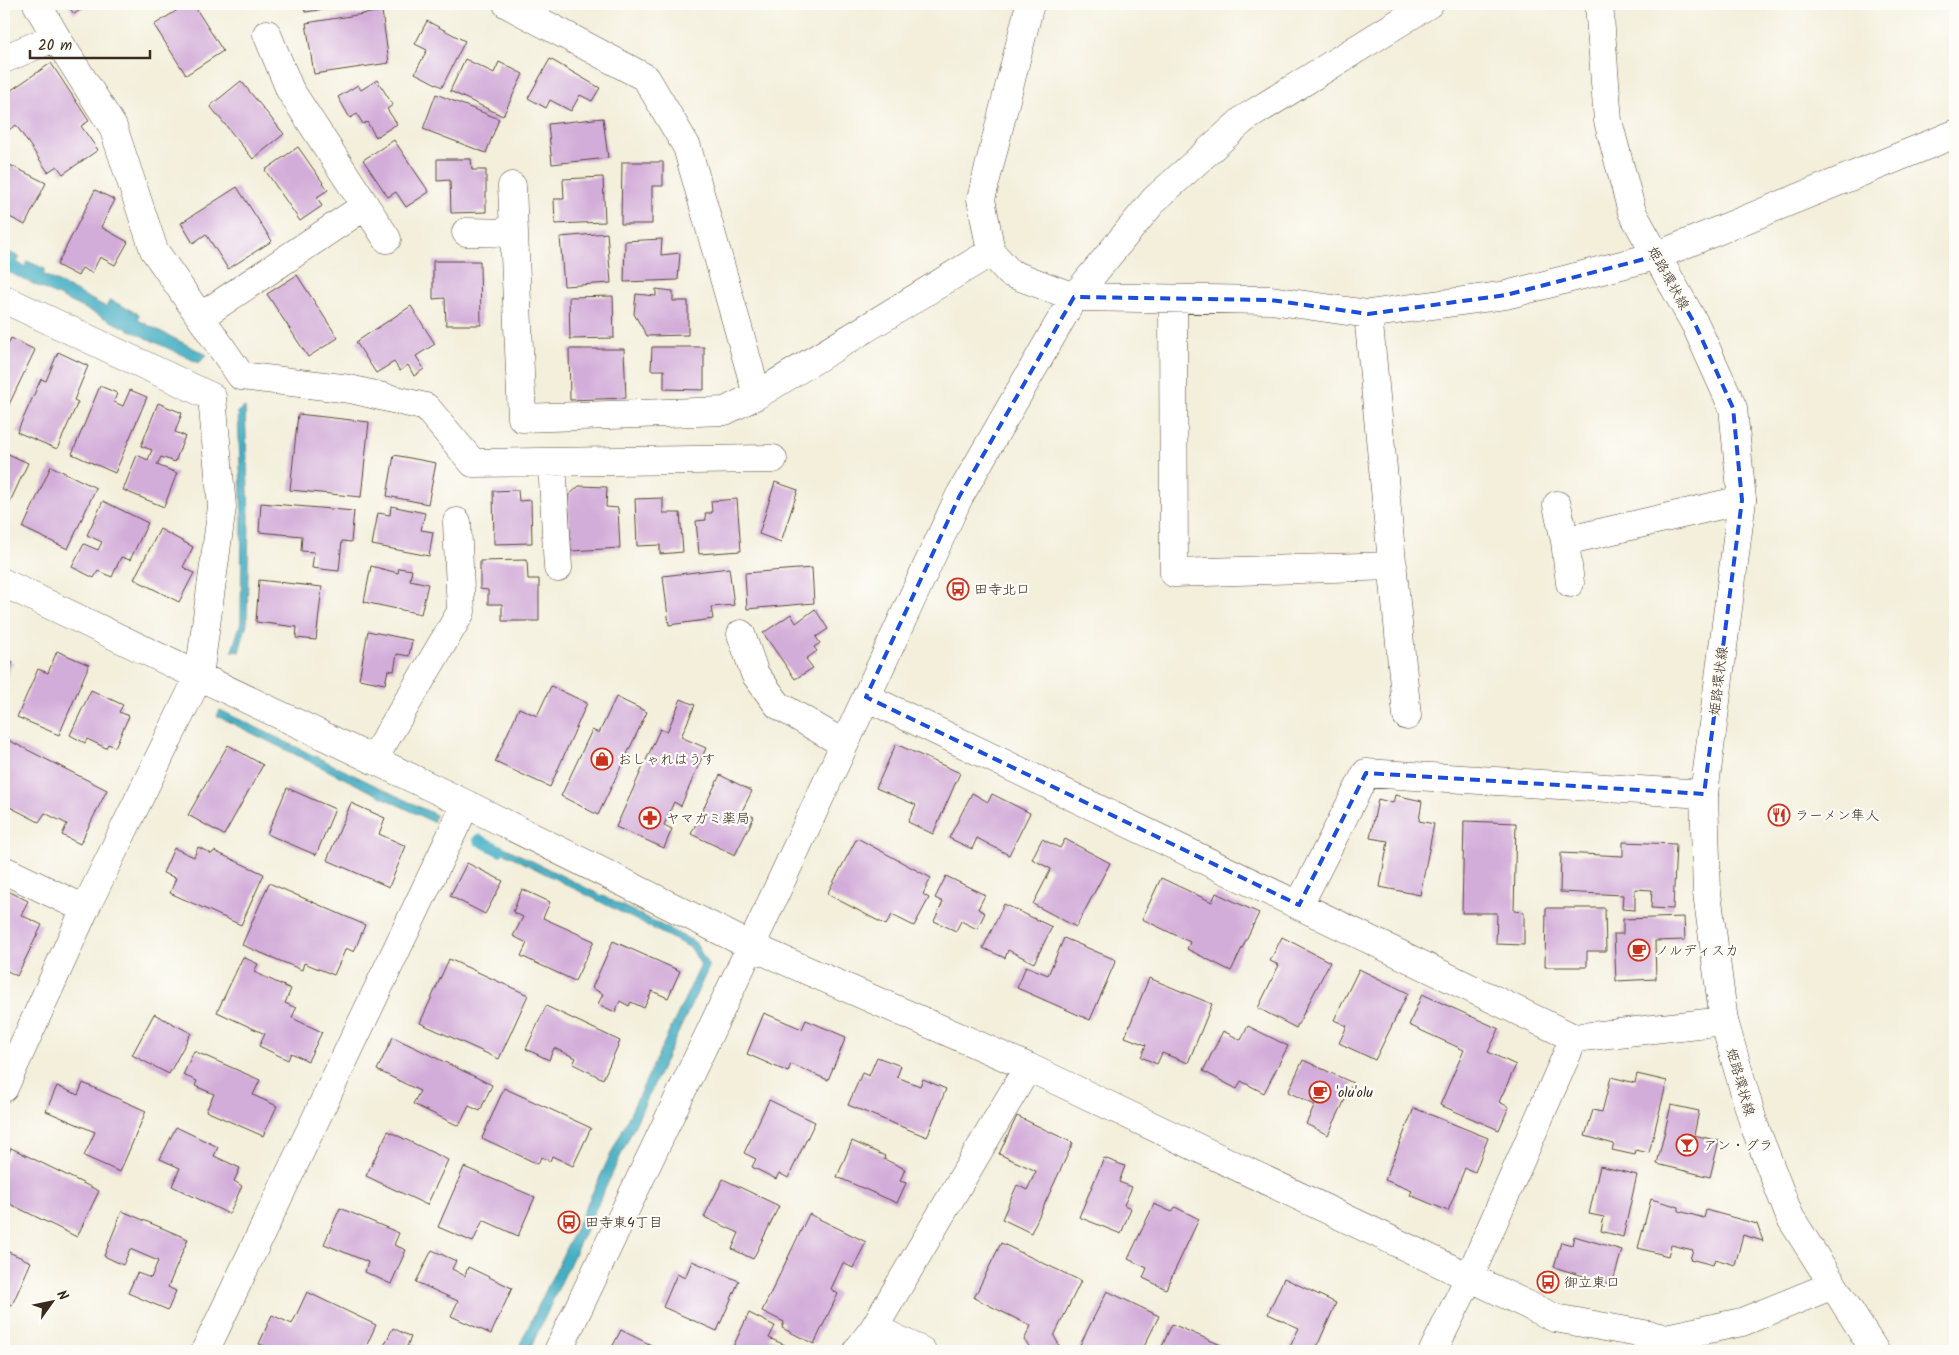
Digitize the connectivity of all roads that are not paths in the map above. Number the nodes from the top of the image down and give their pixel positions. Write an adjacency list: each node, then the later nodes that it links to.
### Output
1 (37, 4): 7 (street)
2 (507, 4): 23 (street)
3 (1030, 4): 15 (street)
4 (1430, 4): 17 (street)
5 (1599, 4): 16 (street, 姫路環状線)
6 (267, 34): 11 (street)
7 (56, 37): 8 (street); 21 (street)
8 (4, 59)
9 (1955, 134): 16 (street)
10 (512, 186): 13 (street)
11 (365, 206): 14 (street); 21 (street)
12 (466, 232): 13 (street)
13 (514, 232): 23 (street)
14 (387, 239)
15 (991, 252): 17 (street); 23 (street)
16 (1656, 256): 20 (street); 27 (street, 姫路環状線)
17 (1074, 297): 19 (street); 37 (street)
18 (4, 299): 24 (street)
19 (1173, 299): 20 (street); 31 (street)
20 (1368, 314): 31 (street)
21 (200, 317): 22 (street)
22 (241, 376): 24 (street); 26 (street)
23 (757, 395)
24 (212, 396): 36 (street)
25 (773, 459): 26 (street)
26 (552, 462): 32 (street)
27 (1742, 500): 30 (street); 41 (street, 姫路環状線)
28 (1557, 505): 30 (street)
29 (457, 522): 40 (street)
30 (1565, 541): 34 (street)
31 (1393, 566): 38 (street)
32 (558, 568)
33 (4, 584): 36 (street)
34 (1570, 584)
35 (741, 634): 39 (street)
36 (199, 676): 40 (street); 45 (street)
37 (866, 698): 39 (street); 44 (street)
38 (1407, 716)
39 (844, 744): 46 (street)
40 (373, 760): 42 (street)
41 (1704, 794): 44 (street); 47 (street, 姫路環状線)
42 (466, 804): 46 (street); 54 (street)
43 (4, 870): 45 (street)
44 (1299, 905): 48 (street)
45 (86, 909): 50 (street)
46 (751, 946): 49 (street); 55 (street)
47 (1724, 1021): 48 (street); 52 (street, 姫路環状線)
48 (1574, 1038): 51 (street)
49 (1028, 1066): 51 (street); 53 (street)
50 (4, 1088)
51 (1469, 1278): 52 (street); 58 (street)
52 (1833, 1285): 59 (street, 姫路環状線)
53 (874, 1328): 56 (street); 57 (street)
54 (205, 1351)
55 (558, 1351)
56 (857, 1351)
57 (922, 1351)
58 (1433, 1351)
59 (1875, 1351)

